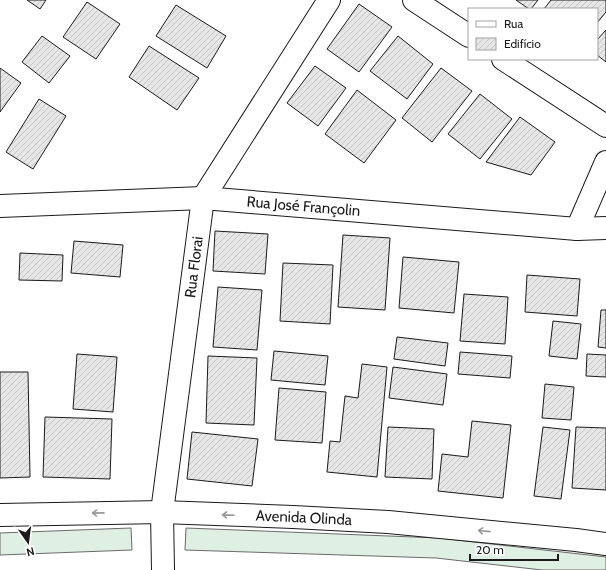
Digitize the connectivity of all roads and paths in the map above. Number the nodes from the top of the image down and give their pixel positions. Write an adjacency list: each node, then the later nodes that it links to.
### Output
1 (329, 0): 7 (street, Rua Florai)
2 (414, 0): 3 (street)
3 (468, 35)
4 (505, 60): 5 (street)
5 (606, 126)
6 (606, 162): 10 (street)
7 (203, 198): 8 (street, Rua José Françolin); 10 (street, Rua José Françolin); 11 (street, Rua Florai)
8 (0, 206)
9 (606, 228): 10 (street, Rua José Françolin)
10 (577, 229)
11 (162, 512): 12 (street, Avenida Olinda, one-way to 12); 13 (street, Avenida Olinda, one-way to 11); 14 (street, Rua Florai)
12 (0, 515)
13 (606, 544)
14 (163, 570)

